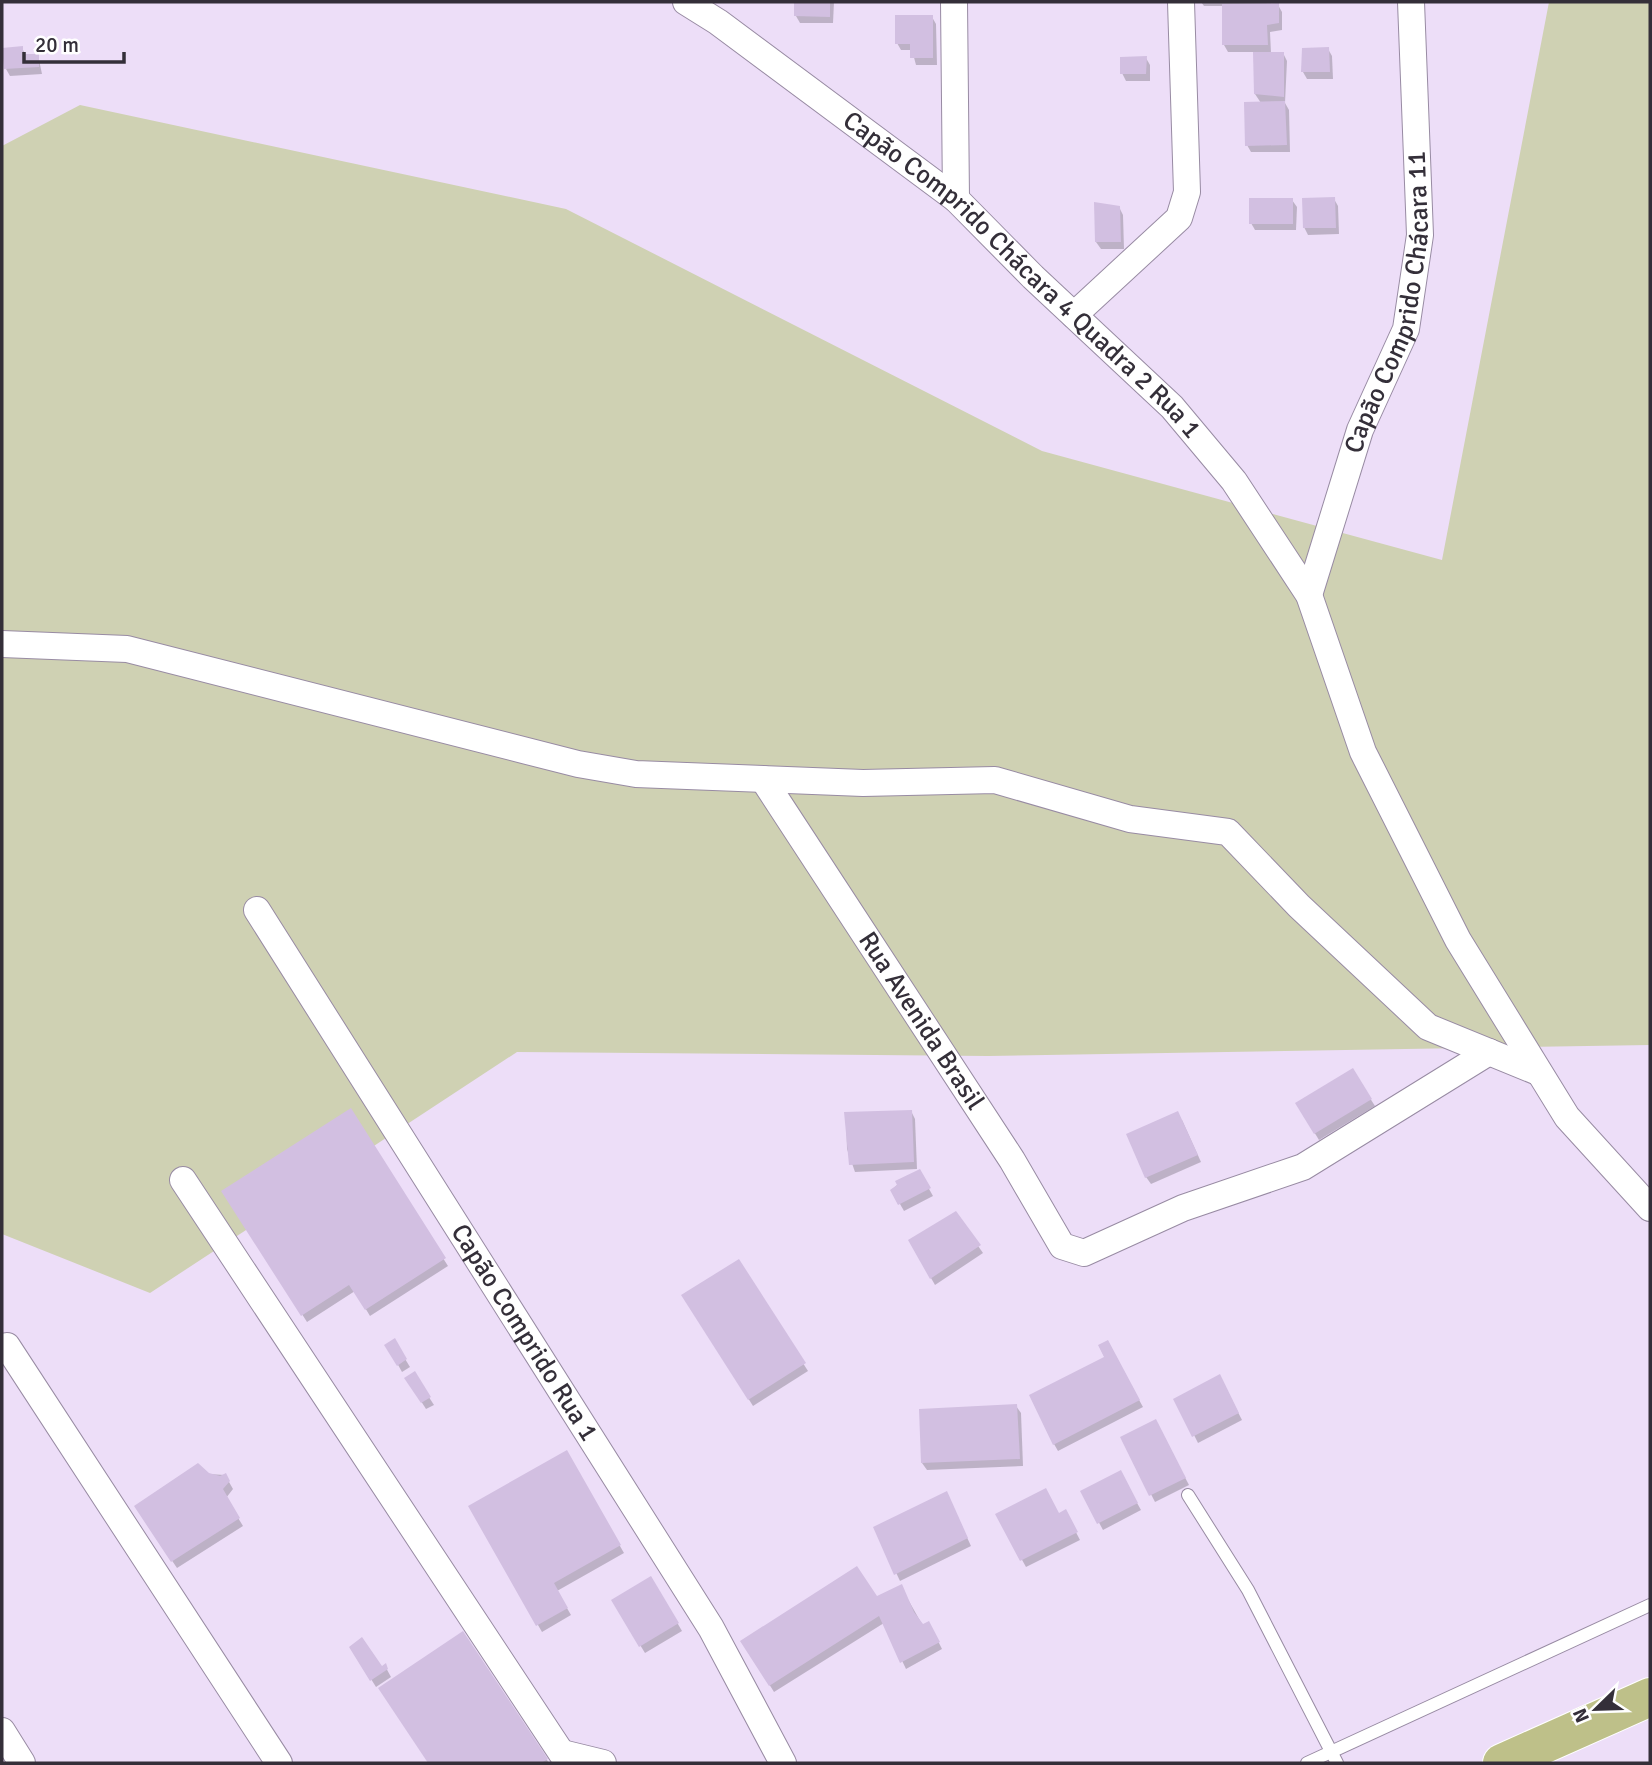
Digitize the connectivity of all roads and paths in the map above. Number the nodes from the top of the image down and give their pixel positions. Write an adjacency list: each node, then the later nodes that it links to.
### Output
1 (687, 2): 5 (street, Capão Comprido Chácara 4 Quadra 2 Rua 1)
2 (954, 2): 5 (street)
3 (1181, 2): 6 (street)
4 (1411, 2): 7 (street, Capão Comprido Chácara 11)
5 (956, 200): 6 (street, Capão Comprido Chácara 4 Quadra 2 Rua 1)
6 (1074, 315): 7 (street, Capão Comprido Chácara 4 Quadra 2 Rua 1)
7 (1309, 595): 12 (street, Capão Comprido Chácara 4 Quadra 2 Rua 1)
8 (2, 644): 9 (street)
9 (763, 779): 11 (street); 11 (street, Rua Avenida Brasil)
10 (257, 910): 25 (street, Capão Comprido Rua 1)
11 (1489, 1052): 12 (street)
12 (1538, 1072): 14 (street, Capão Comprido Chácara 4 Quadra 2 Rua 1)
13 (183, 1181): 21 (street)
14 (1650, 1208)
15 (7, 1346): 23 (street)
16 (1188, 1495): 20 (lane)
17 (1650, 1605): 20 (lane)
18 (1650, 1697): 28 (main road)
19 (2, 1731): 22 (street)
20 (1331, 1751): 26 (lane); 27 (lane)
21 (565, 1758): 24 (street)
22 (22, 1763)
23 (279, 1763)
24 (603, 1763)
25 (783, 1763)
26 (1307, 1763)
27 (1337, 1763)
28 (1502, 1763)

